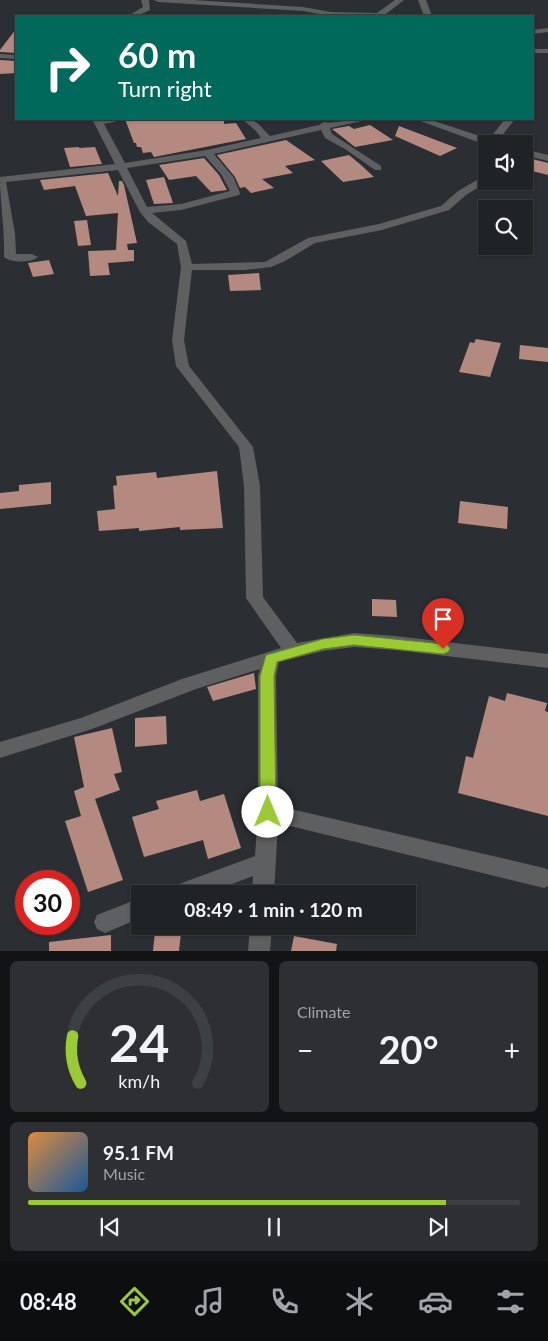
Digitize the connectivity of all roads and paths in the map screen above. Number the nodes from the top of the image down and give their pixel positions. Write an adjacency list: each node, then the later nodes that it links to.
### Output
1 (145, 0): 8 (street)
2 (158, 0): 5 (street)
3 (400, 0): 10 (street)
4 (422, 0): 11 (street)
5 (205, 4): 6 (street); 7 (street)
6 (240, 6): 9 (street); 10 (street)
7 (198, 9)
8 (134, 15)
9 (242, 15)
10 (379, 15)
11 (428, 15)
12 (548, 30): 13 (street)
13 (534, 32)
14 (534, 51): 15 (street)
15 (548, 51)
16 (0, 56): 17 (street)
17 (15, 57)
18 (98, 120): 30 (street)
19 (247, 120): 26 (street)
20 (352, 120): 23 (street)
21 (423, 120): 25 (street)
22 (509, 120): 24 (street)
23 (324, 125): 26 (street); 31 (street)
24 (498, 135)
25 (478, 139)
26 (269, 140): 27 (street)
27 (207, 153): 30 (street); 34 (street)
28 (533, 154): 29 (street)
29 (548, 158)
30 (123, 166): 32 (street); 34 (street)
31 (378, 168)
32 (0, 180): 35 (street)
33 (478, 184): 36 (street)
34 (144, 210): 36 (street)
35 (32, 257)
36 (187, 267): 37 (street)
37 (293, 651): 38 (street); 39 (street)
38 (271, 658): 40 (street); 41 (street)
39 (548, 661)
40 (0, 750)
41 (268, 812): 42 (street); 43 (street)
42 (265, 862): 44 (street); 45 (street)
43 (544, 878)
44 (203, 885)
45 (264, 885)
46 (131, 912): 47 (street)
47 (104, 922)
48 (260, 935): 49 (street)
49 (259, 951)

